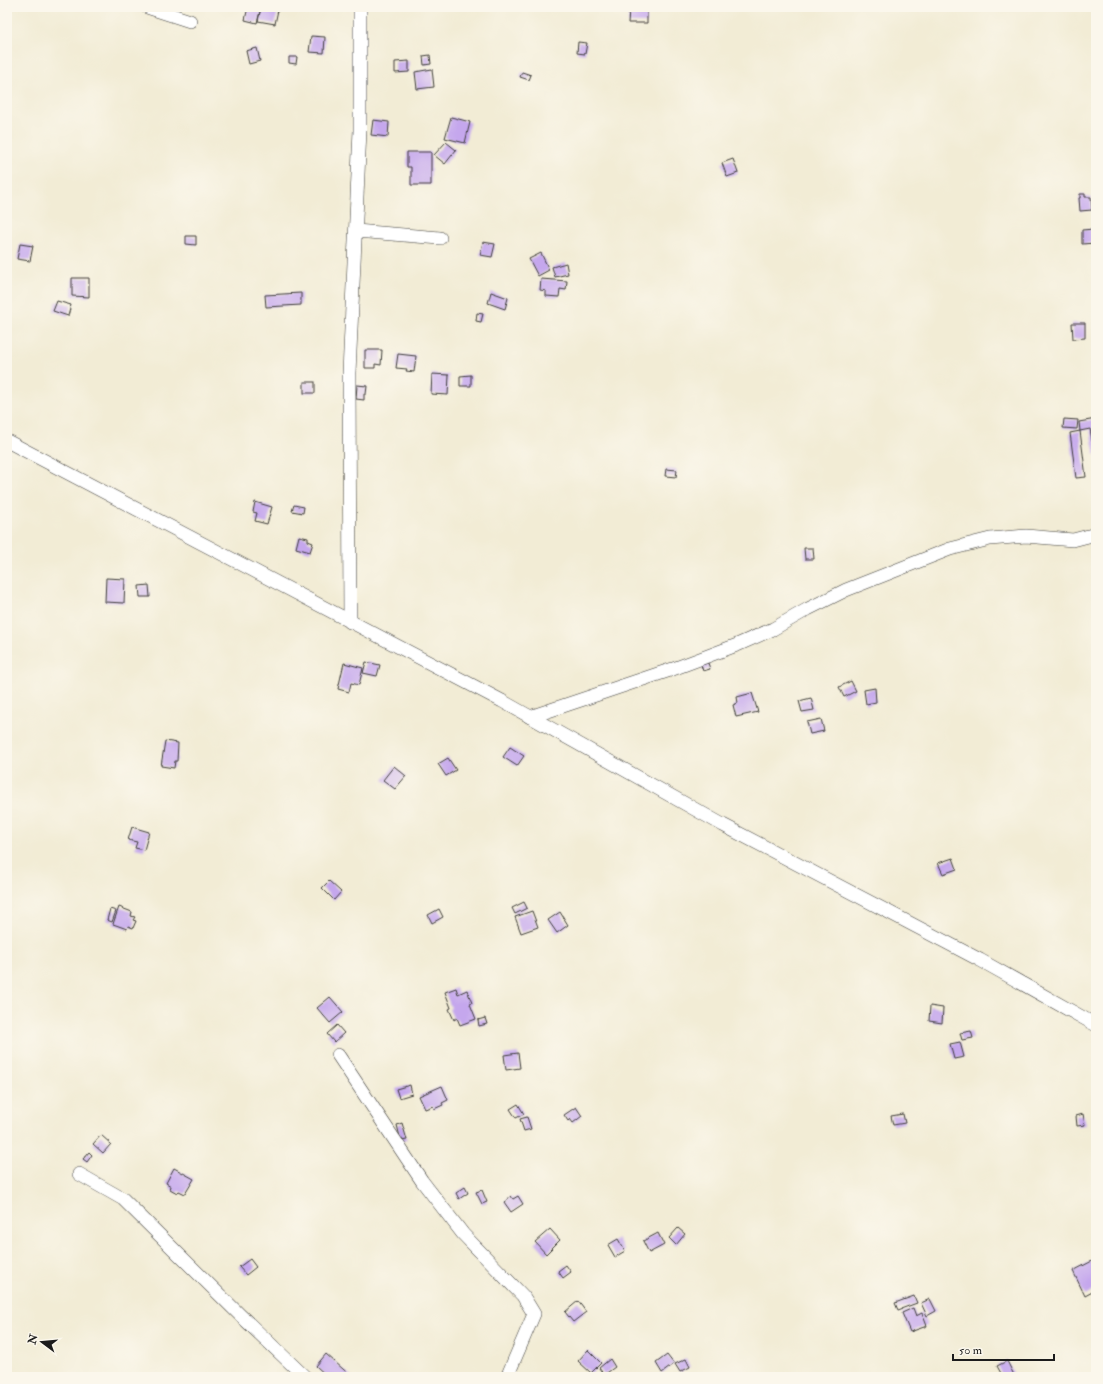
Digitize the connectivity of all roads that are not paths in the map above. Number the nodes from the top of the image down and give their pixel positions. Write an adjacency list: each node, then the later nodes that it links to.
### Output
1 (147, 7): 3 (street)
2 (360, 7): 4 (street)
3 (190, 20)
4 (356, 231): 5 (street); 8 (street)
5 (440, 238)
6 (7, 441): 8 (street)
7 (1096, 534): 9 (street)
8 (350, 622): 9 (street)
9 (530, 717): 10 (street)
10 (1096, 1025)
11 (338, 1055): 14 (street)
12 (79, 1174): 13 (street)
13 (305, 1377)
14 (507, 1377)

